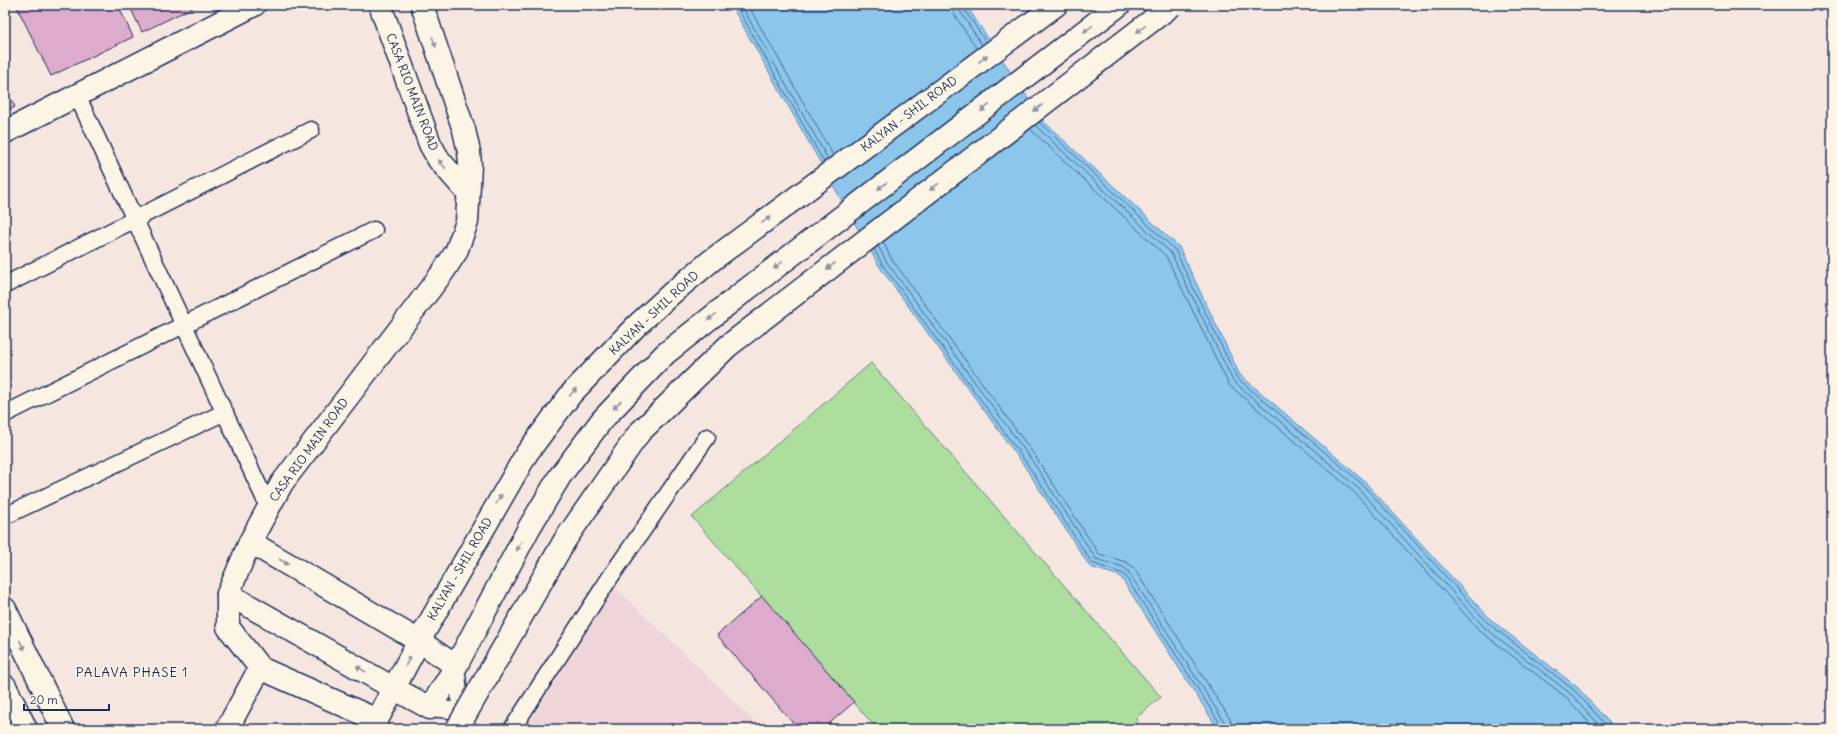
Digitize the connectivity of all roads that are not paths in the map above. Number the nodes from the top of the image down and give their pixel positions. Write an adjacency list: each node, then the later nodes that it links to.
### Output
1 (254, 5): 7 (main road)
2 (380, 5): 10 (main road, CASA RIO MAIN ROAD, one-way to 2)
3 (422, 5): 10 (main road, CASA RIO MAIN ROAD, one-way to 10)
4 (1056, 5): 23 (main road, KALYAN - SHIL ROAD, one-way to 4)
5 (1119, 5): 24 (main road, one-way to 24)
6 (1172, 5): 29 (main road, one-way to 29, bridge)
7 (77, 95): 9 (main road); 11 (lane)
8 (311, 130): 11 (lane)
9 (5, 132)
10 (468, 193): 18 (main road, CASA RIO MAIN ROAD)
11 (135, 219): 13 (lane); 14 (lane)
12 (374, 230): 14 (lane)
13 (5, 285)
14 (184, 325): 15 (lane); 16 (lane)
15 (225, 412): 18 (lane); 19 (lane)
16 (5, 414)
17 (707, 437): 35 (lane)
18 (268, 506): 20 (main road, CASA RIO MAIN ROAD)
19 (5, 516)
20 (250, 542): 21 (main road, CASA RIO MAIN ROAD); 23 (main road, one-way to 23)
21 (228, 594): 25 (main road, CASA RIO MAIN ROAD); 27 (main road, one-way to 21)
22 (5, 610): 32 (main road, one-way to 32)
23 (419, 641): 24 (main road); 27 (main road, KALYAN - SHIL ROAD, one-way to 23)
24 (456, 666): 28 (main road); 29 (lane)
25 (260, 668): 30 (main road, CASA RIO MAIN ROAD); 33 (main road)
26 (5, 686): 31 (main road)
27 (395, 689): 28 (main road); 30 (main road, KALYAN - SHIL ROAD)
28 (430, 708): 29 (lane)
29 (459, 720): 34 (lane)
30 (375, 725)
31 (26, 729)
32 (63, 729)
33 (227, 729)
34 (467, 729)
35 (512, 729)

